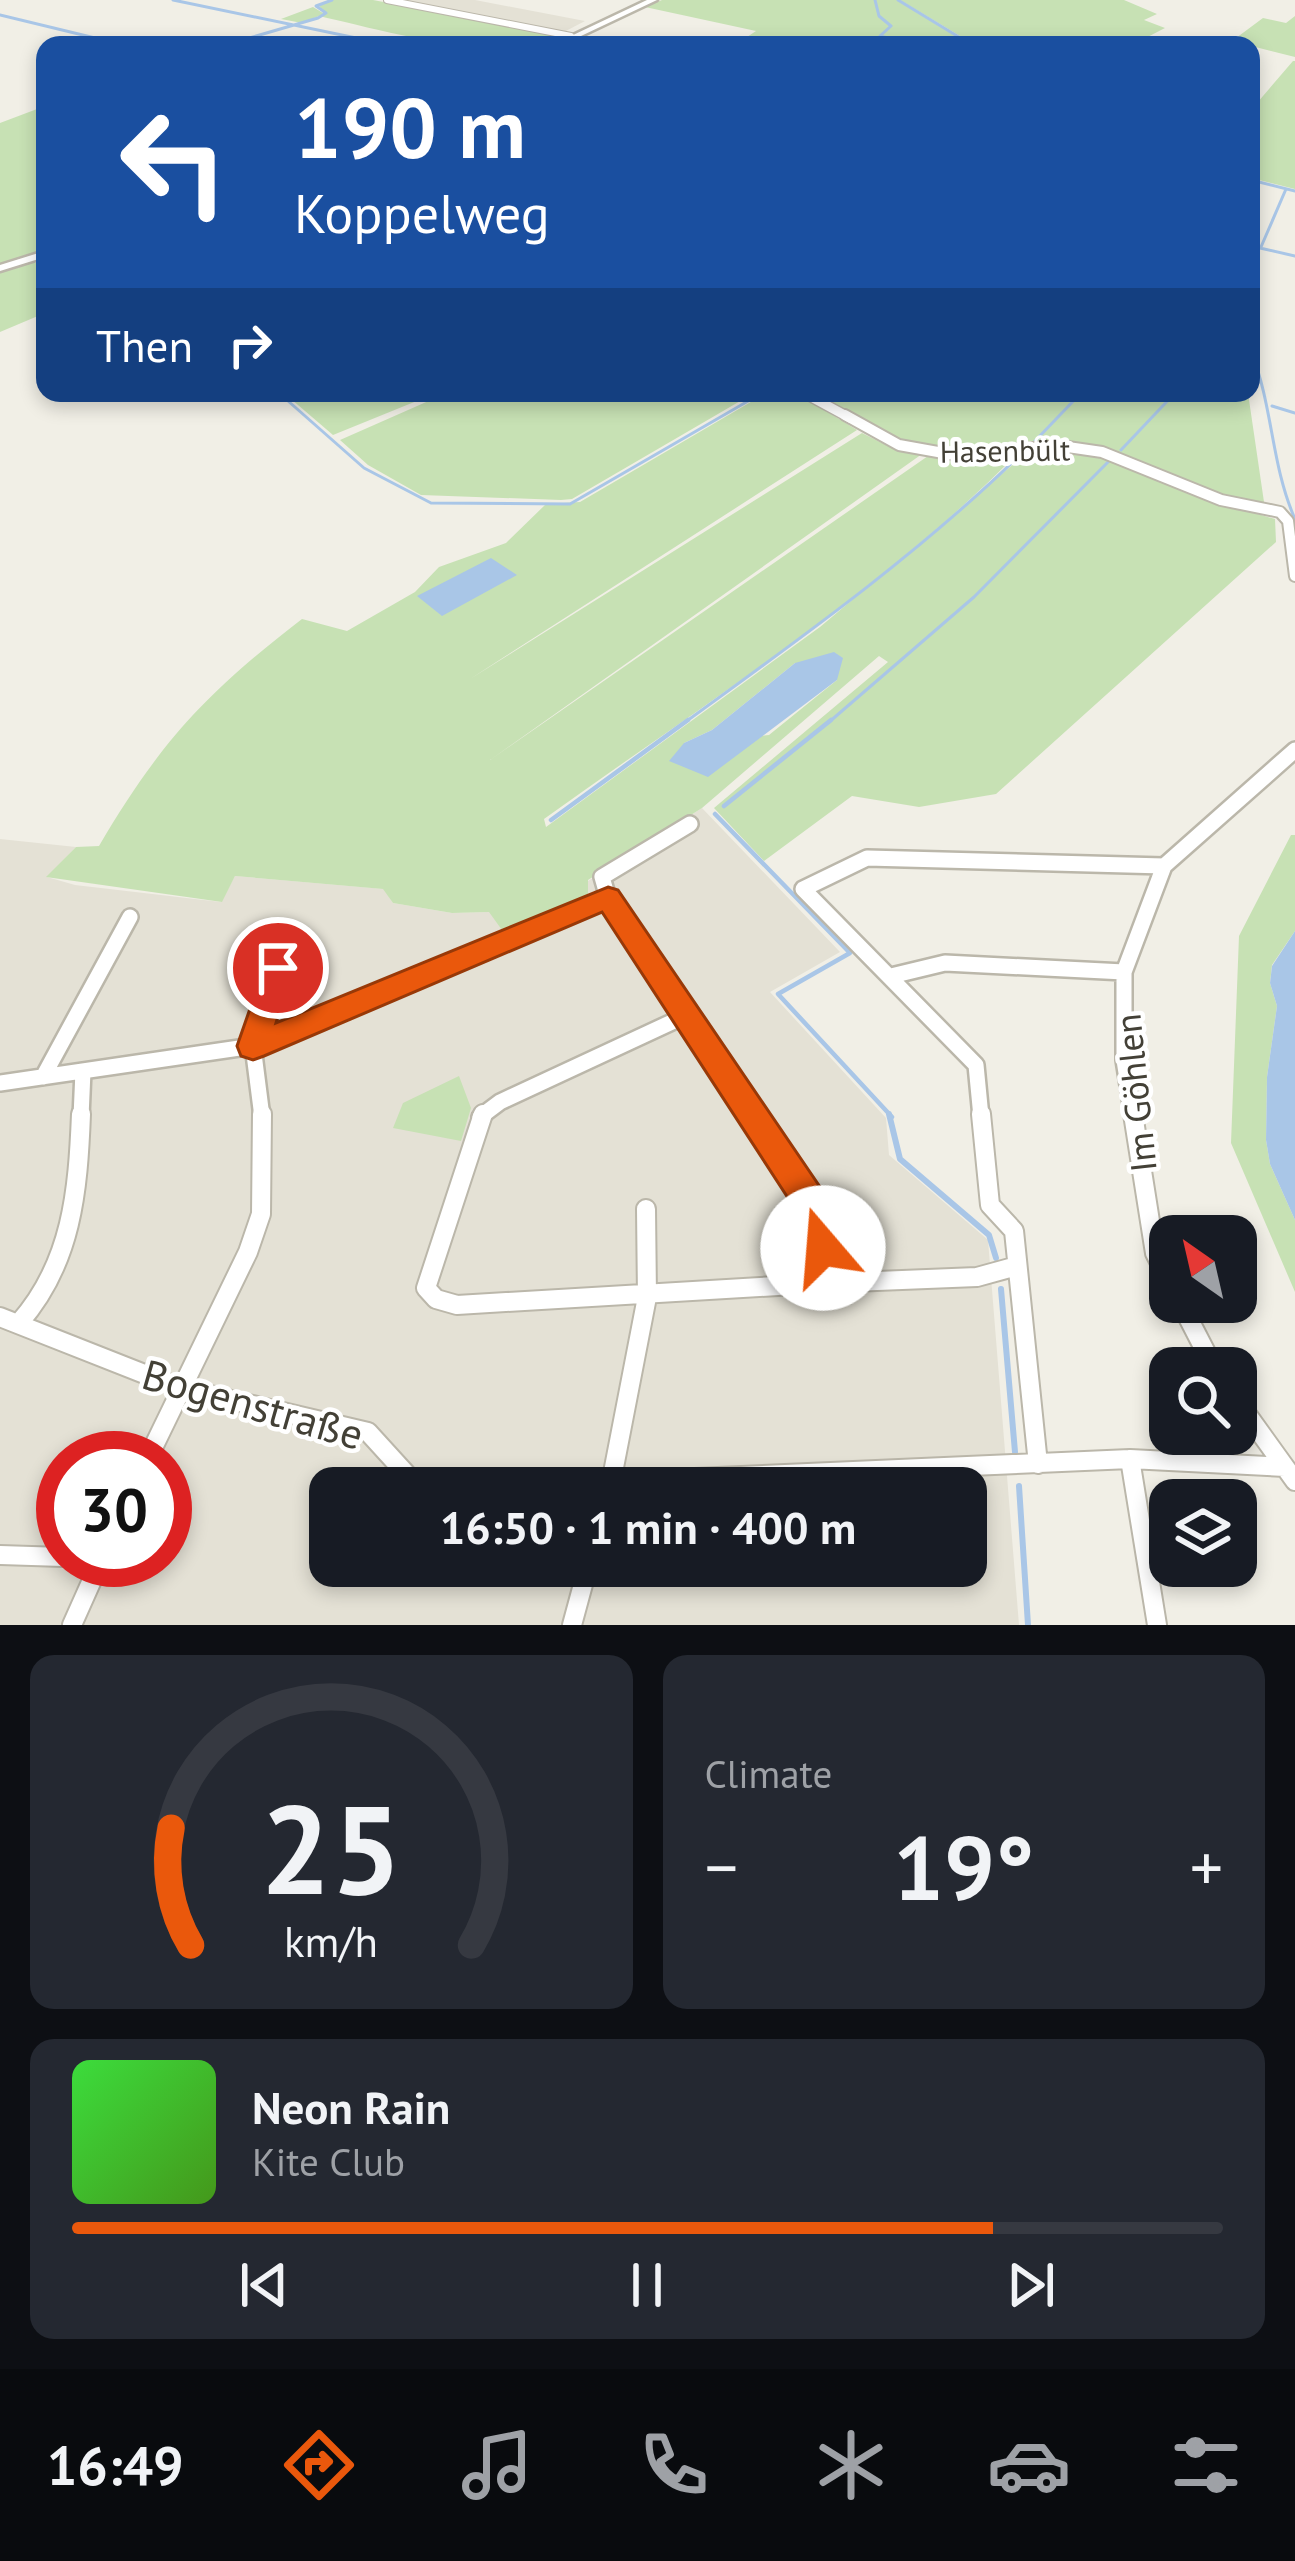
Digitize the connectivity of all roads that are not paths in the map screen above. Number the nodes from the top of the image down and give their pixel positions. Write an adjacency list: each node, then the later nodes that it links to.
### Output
1 (387, 0): 3 (street)
2 (653, 0): 3 (street)
3 (571, 36)
4 (36, 257): 5 (street)
5 (0, 268)
6 (820, 402): 7 (street, Hasenbült)
7 (1295, 576)
8 (1295, 750): 10 (street, Im Göhlen)
9 (690, 824): 11 (street)
10 (1164, 866): 14 (street, Im Göhlen); 15 (street)
11 (608, 898): 16 (street); 17 (street)
12 (130, 917): 19 (street)
13 (278, 968): 17 (street)
14 (1124, 972): 15 (street); 22 (street, Im Göhlen)
15 (891, 976): 23 (street)
16 (686, 1016): 24 (street); 25 (street)
17 (253, 1046): 18 (street); 27 (street)
18 (83, 1071): 19 (street); 26 (street)
19 (43, 1077): 20 (street)
20 (0, 1083)
21 (646, 1209): 25 (street)
22 (1149, 1216)
23 (1017, 1266): 24 (street); 31 (street)
24 (826, 1283): 25 (street)
25 (647, 1297): 33 (street)
26 (10, 1320): 27 (street, Bogenstraße)
27 (180, 1388): 29 (street); 32 (street, Bogenstraße)
28 (1257, 1428): 35 (street)
29 (160, 1431)
30 (1130, 1459): 31 (street); 35 (street); 42 (street)
31 (1038, 1464): 34 (street)
32 (397, 1467)
33 (614, 1467)
34 (987, 1467)
35 (1290, 1474)
36 (0, 1555): 37 (street)
37 (36, 1556)
38 (89, 1587): 40 (street)
39 (582, 1587): 41 (street)
40 (72, 1625)
41 (572, 1625)
42 (1156, 1625)

